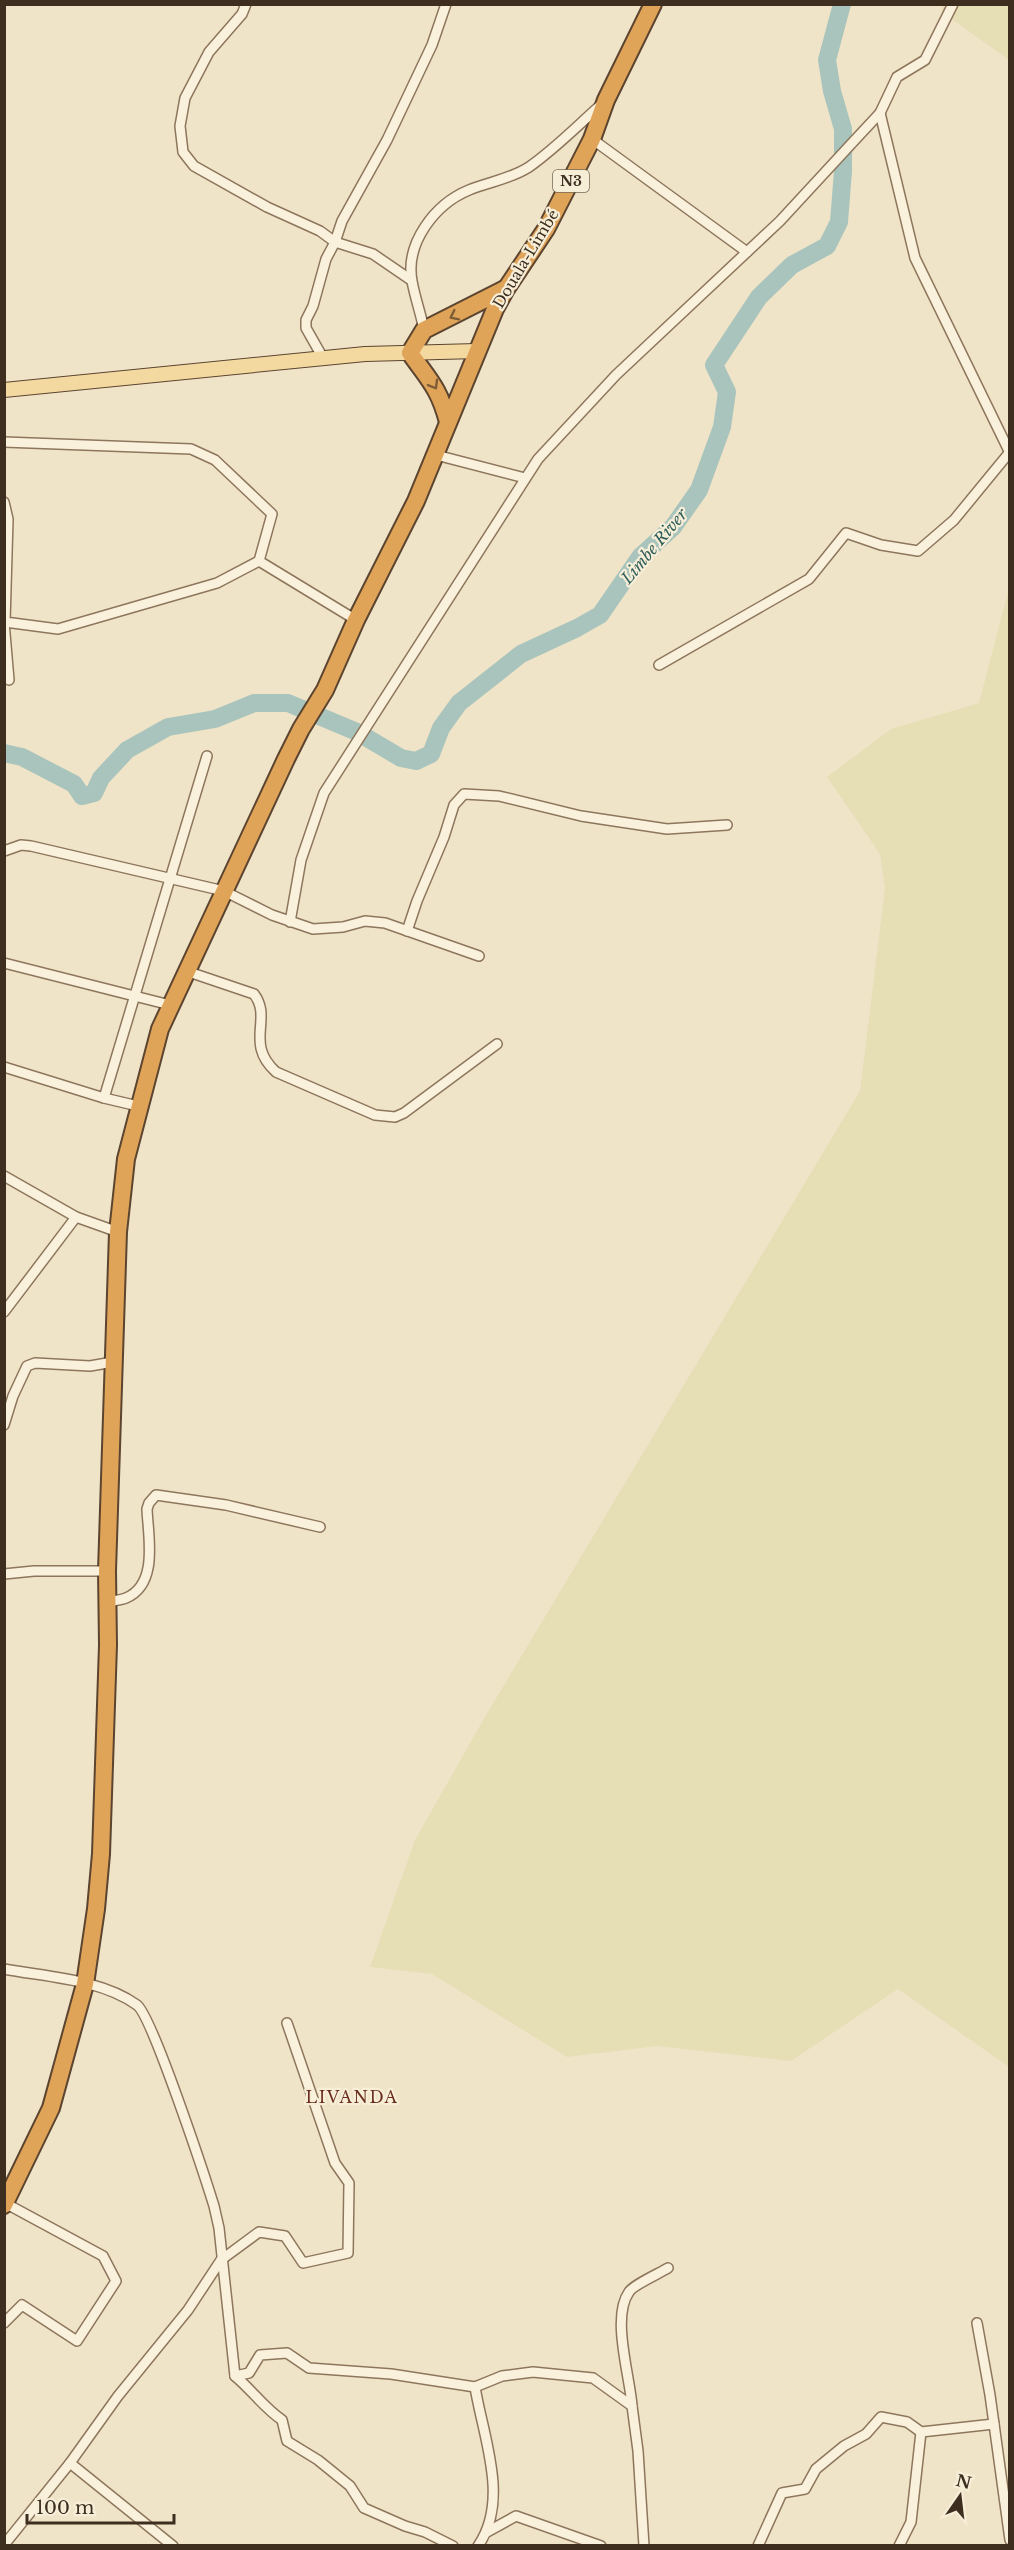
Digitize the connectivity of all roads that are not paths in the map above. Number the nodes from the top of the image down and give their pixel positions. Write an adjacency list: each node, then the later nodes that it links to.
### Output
1 (246, 4): 8 (street)
2 (446, 4): 8 (street)
3 (653, 4): 5 (highway, Douala-Limbé / N3)
4 (953, 4): 6 (street)
5 (606, 100): 7 (highway, Douala-Limbé / N3); 10 (street)
6 (880, 113): 9 (street); 19 (street)
7 (592, 139): 9 (street); 11 (highway, Douala-Limbé / N3)
8 (335, 242): 10 (street); 15 (street)
9 (747, 252): 21 (street)
10 (411, 280): 12 (street)
11 (506, 289): 12 (highway, one-way to 12); 13 (highway, Douala-Limbé / N3)
12 (424, 330): 14 (highway)
13 (477, 351): 14 (main road); 17 (highway, Douala-Limbé)
14 (410, 353): 15 (main road); 17 (highway, one-way to 17)
15 (323, 358): 16 (main road)
16 (4, 390)
17 (448, 422): 20 (highway, Douala-Limbé)
18 (4, 442): 23 (street)
19 (1009, 453): 26 (street)
20 (436, 455): 21 (street); 24 (highway, Douala-Limbé)
21 (525, 478): 33 (street)
22 (4, 502): 25 (street)
23 (259, 561): 24 (street); 25 (street)
24 (356, 620): 32 (highway, Douala-Limbé)
25 (5, 622): 27 (street)
26 (659, 665)
27 (9, 680)
28 (207, 756): 31 (street)
29 (727, 825): 34 (street)
30 (4, 851): 31 (street)
31 (169, 879): 32 (street); 38 (street)
32 (224, 891): 33 (street); 37 (highway, Douala-Limbé)
33 (290, 922): 34 (street)
34 (407, 931): 35 (street)
35 (479, 956)
36 (4, 963): 38 (street)
37 (186, 971): 39 (highway, Douala-Limbé); 40 (street)
38 (135, 996): 39 (street); 42 (street)
39 (170, 1005): 43 (highway, Douala-Limbé)
40 (497, 1044)
41 (4, 1067): 42 (street)
42 (104, 1098): 43 (street)
43 (138, 1106): 46 (highway, Douala-Limbé)
44 (4, 1176): 45 (street)
45 (76, 1217): 46 (street); 47 (street)
46 (118, 1233): 48 (highway, Douala-Limbé)
47 (4, 1312)
48 (113, 1362): 49 (street); 51 (highway, Douala-Limbé)
49 (4, 1425)
50 (320, 1527): 53 (street)
51 (107, 1571): 52 (street); 53 (highway, Douala-Limbé)
52 (4, 1574)
53 (107, 1602): 55 (highway, Douala-Limbé)
54 (4, 1969): 55 (street)
55 (85, 1984): 57 (highway, Douala-Limbé); 58 (street)
56 (286, 2023): 58 (street)
57 (5, 2204): 61 (street)
58 (221, 2260): 62 (street); 67 (street)
59 (668, 2268): 64 (street)
60 (977, 2322): 65 (street)
61 (4, 2323)
62 (235, 2376): 63 (street); 72 (street)
63 (475, 2387): 64 (street); 68 (street)
64 (632, 2406): 75 (street)
65 (994, 2424): 66 (street); 69 (street)
66 (921, 2432): 76 (street); 77 (street)
67 (70, 2463): 70 (street); 71 (street)
68 (487, 2532): 73 (street); 74 (street)
69 (1010, 2540)
70 (4, 2545)
71 (173, 2546)
72 (453, 2546)
73 (478, 2546)
74 (601, 2546)
75 (644, 2546)
76 (758, 2546)
77 (899, 2546)

